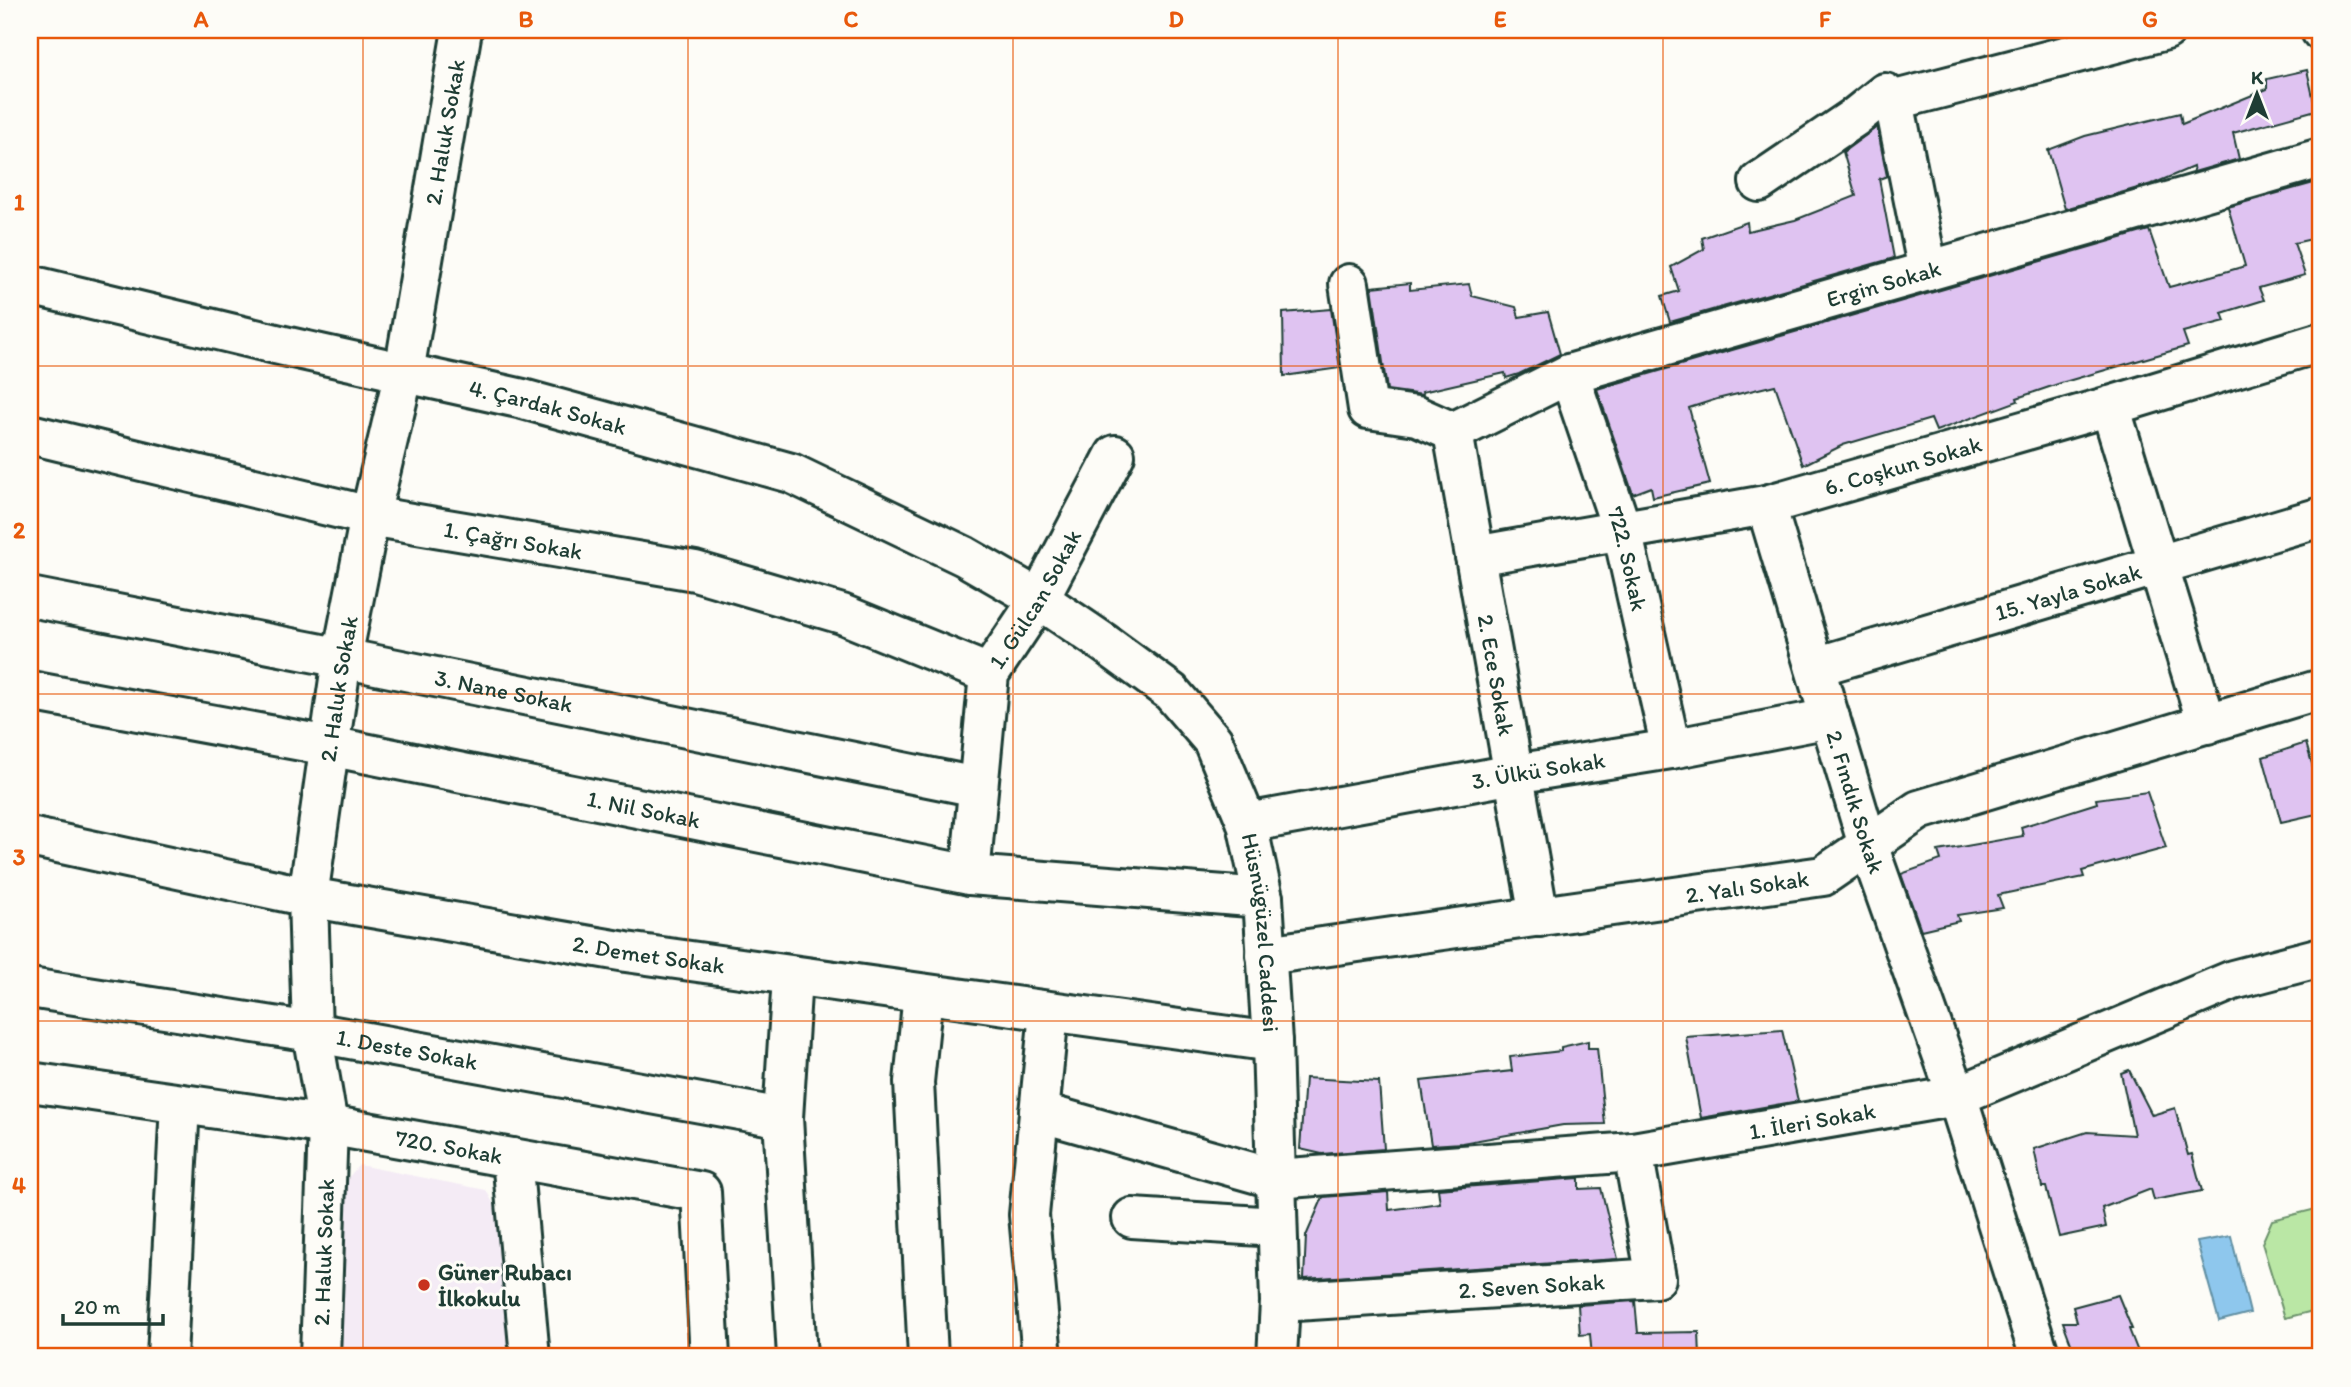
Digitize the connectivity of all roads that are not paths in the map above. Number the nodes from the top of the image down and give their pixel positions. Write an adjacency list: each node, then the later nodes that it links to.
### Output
1 (462, 30): 10 (street, 2. Haluk Sokak)
2 (2166, 30): 3 (street)
3 (1895, 106): 5 (street); 6 (street)
4 (2321, 158): 6 (street, Ergin Sokak)
5 (1759, 182)
6 (1928, 271): 11 (street, Ergin Sokak)
7 (1349, 284): 13 (street)
8 (30, 285): 10 (street, 4. Çardak Sokak)
9 (2321, 342): 12 (street, 6. Coşkun Sokak)
10 (404, 372): 17 (street, 2. Haluk Sokak); 23 (street, 4. Çardak Sokak)
11 (1569, 374): 13 (street, Ergin Sokak); 19 (street, 722. Sokak)
12 (2110, 406): 16 (street, 6. Coşkun Sokak); 21 (street)
13 (1453, 432): 20 (street, 2. Ece Sokak)
14 (30, 434): 17 (street, 1. Çağrı Sokak)
15 (1115, 455): 23 (street, 1. Gülcan Sokak)
16 (1766, 505): 19 (street, 6. Coşkun Sokak); 25 (street, 2. Fındık Sokak)
17 (370, 516): 24 (street, 2. Haluk Sokak); 26 (street, 1. Çağrı Sokak)
18 (2321, 517): 21 (street, 15. Yayla Sokak)
19 (1622, 530): 20 (street, 6. Coşkun Sokak); 32 (street, 722. Sokak)
20 (1475, 556): 33 (street, 2. Ece Sokak)
21 (2157, 565): 25 (street, 15. Yayla Sokak); 30 (street)
22 (30, 597): 24 (street, 3. Nane Sokak)
23 (1039, 599): 26 (street, 1. Gülcan Sokak); 35 (street, Hüsnügüzel Caddesi)
24 (342, 658): 31 (street, 2. Haluk Sokak); 34 (street, 3. Nane Sokak)
25 (1815, 667): 29 (street, 2. Fındık Sokak)
26 (989, 674): 34 (street, 1. Gülcan Sokak)
27 (2321, 689): 30 (street, 2. Yalı Sokak)
28 (30, 691): 31 (street, 1. Nil Sokak)
29 (1830, 718): 32 (street, 3. Ülkü Sokak); 37 (street, 2. Fındık Sokak)
30 (2207, 724): 37 (street, 2. Yalı Sokak)
31 (329, 746): 38 (street, 1. Nil Sokak); 39 (street, 2. Haluk Sokak)
32 (1671, 749): 33 (street, 3. Ülkü Sokak)
33 (1514, 774): 35 (street, 3. Ülkü Sokak); 41 (street, 2. Ece Sokak)
34 (977, 787): 38 (street, 1. Gülcan Sokak)
35 (1247, 823): 40 (street, Hüsnügüzel Caddesi)
36 (30, 837): 39 (street, 2. Demet Sokak)
37 (1868, 845): 41 (street, 2. Yalı Sokak); 51 (street, 2. Fındık Sokak)
38 (970, 875): 40 (street, 1. Nil Sokak)
39 (308, 897): 44 (street, 2. Demet Sokak); 48 (street, 2. Haluk Sokak)
40 (1263, 898): 42 (street, Hüsnügüzel Caddesi)
41 (1539, 917): 42 (street, 2. Yalı Sokak)
42 (1266, 956): 49 (street, Hüsnügüzel Caddesi)
43 (2321, 957): 51 (street, 1. İleri Sokak)
44 (792, 977): 46 (street, 2. Demet Sokak); 54 (street)
45 (30, 988): 48 (street, 1. Deste Sokak)
46 (923, 994): 47 (street, 2. Demet Sokak); 67 (street)
47 (1049, 1012): 49 (street, 2. Demet Sokak); 53 (street)
48 (312, 1032): 54 (street, 1. Deste Sokak); 55 (street, 2. Haluk Sokak)
49 (1272, 1042): 58 (street, Hüsnügüzel Caddesi)
50 (30, 1083): 52 (street, 720. Sokak)
51 (1957, 1096): 56 (street, 1. İleri Sokak); 70 (street, 2. Fındık Sokak)
52 (180, 1104): 55 (street, 720. Sokak); 62 (street)
53 (1039, 1112): 58 (street); 68 (street)
54 (783, 1118): 66 (street)
55 (328, 1125): 57 (street, 720. Sokak); 63 (street, 2. Haluk Sokak)
56 (1633, 1152): 58 (street, 1. İleri Sokak); 61 (street, 2. Seven Sokak)
57 (512, 1158): 64 (street); 65 (street, 720. Sokak)
58 (1276, 1179): 60 (street, Hüsnügüzel Caddesi)
59 (1132, 1218): 60 (street)
60 (1277, 1227): 61 (street, Hüsnügüzel Caddesi)
61 (1280, 1302): 69 (street, Hüsnügüzel Caddesi)
62 (167, 1357)
63 (320, 1357)
64 (530, 1357)
65 (710, 1357)
66 (797, 1357)
67 (928, 1357)
68 (1042, 1357)
69 (1277, 1357)
70 (2040, 1357)

